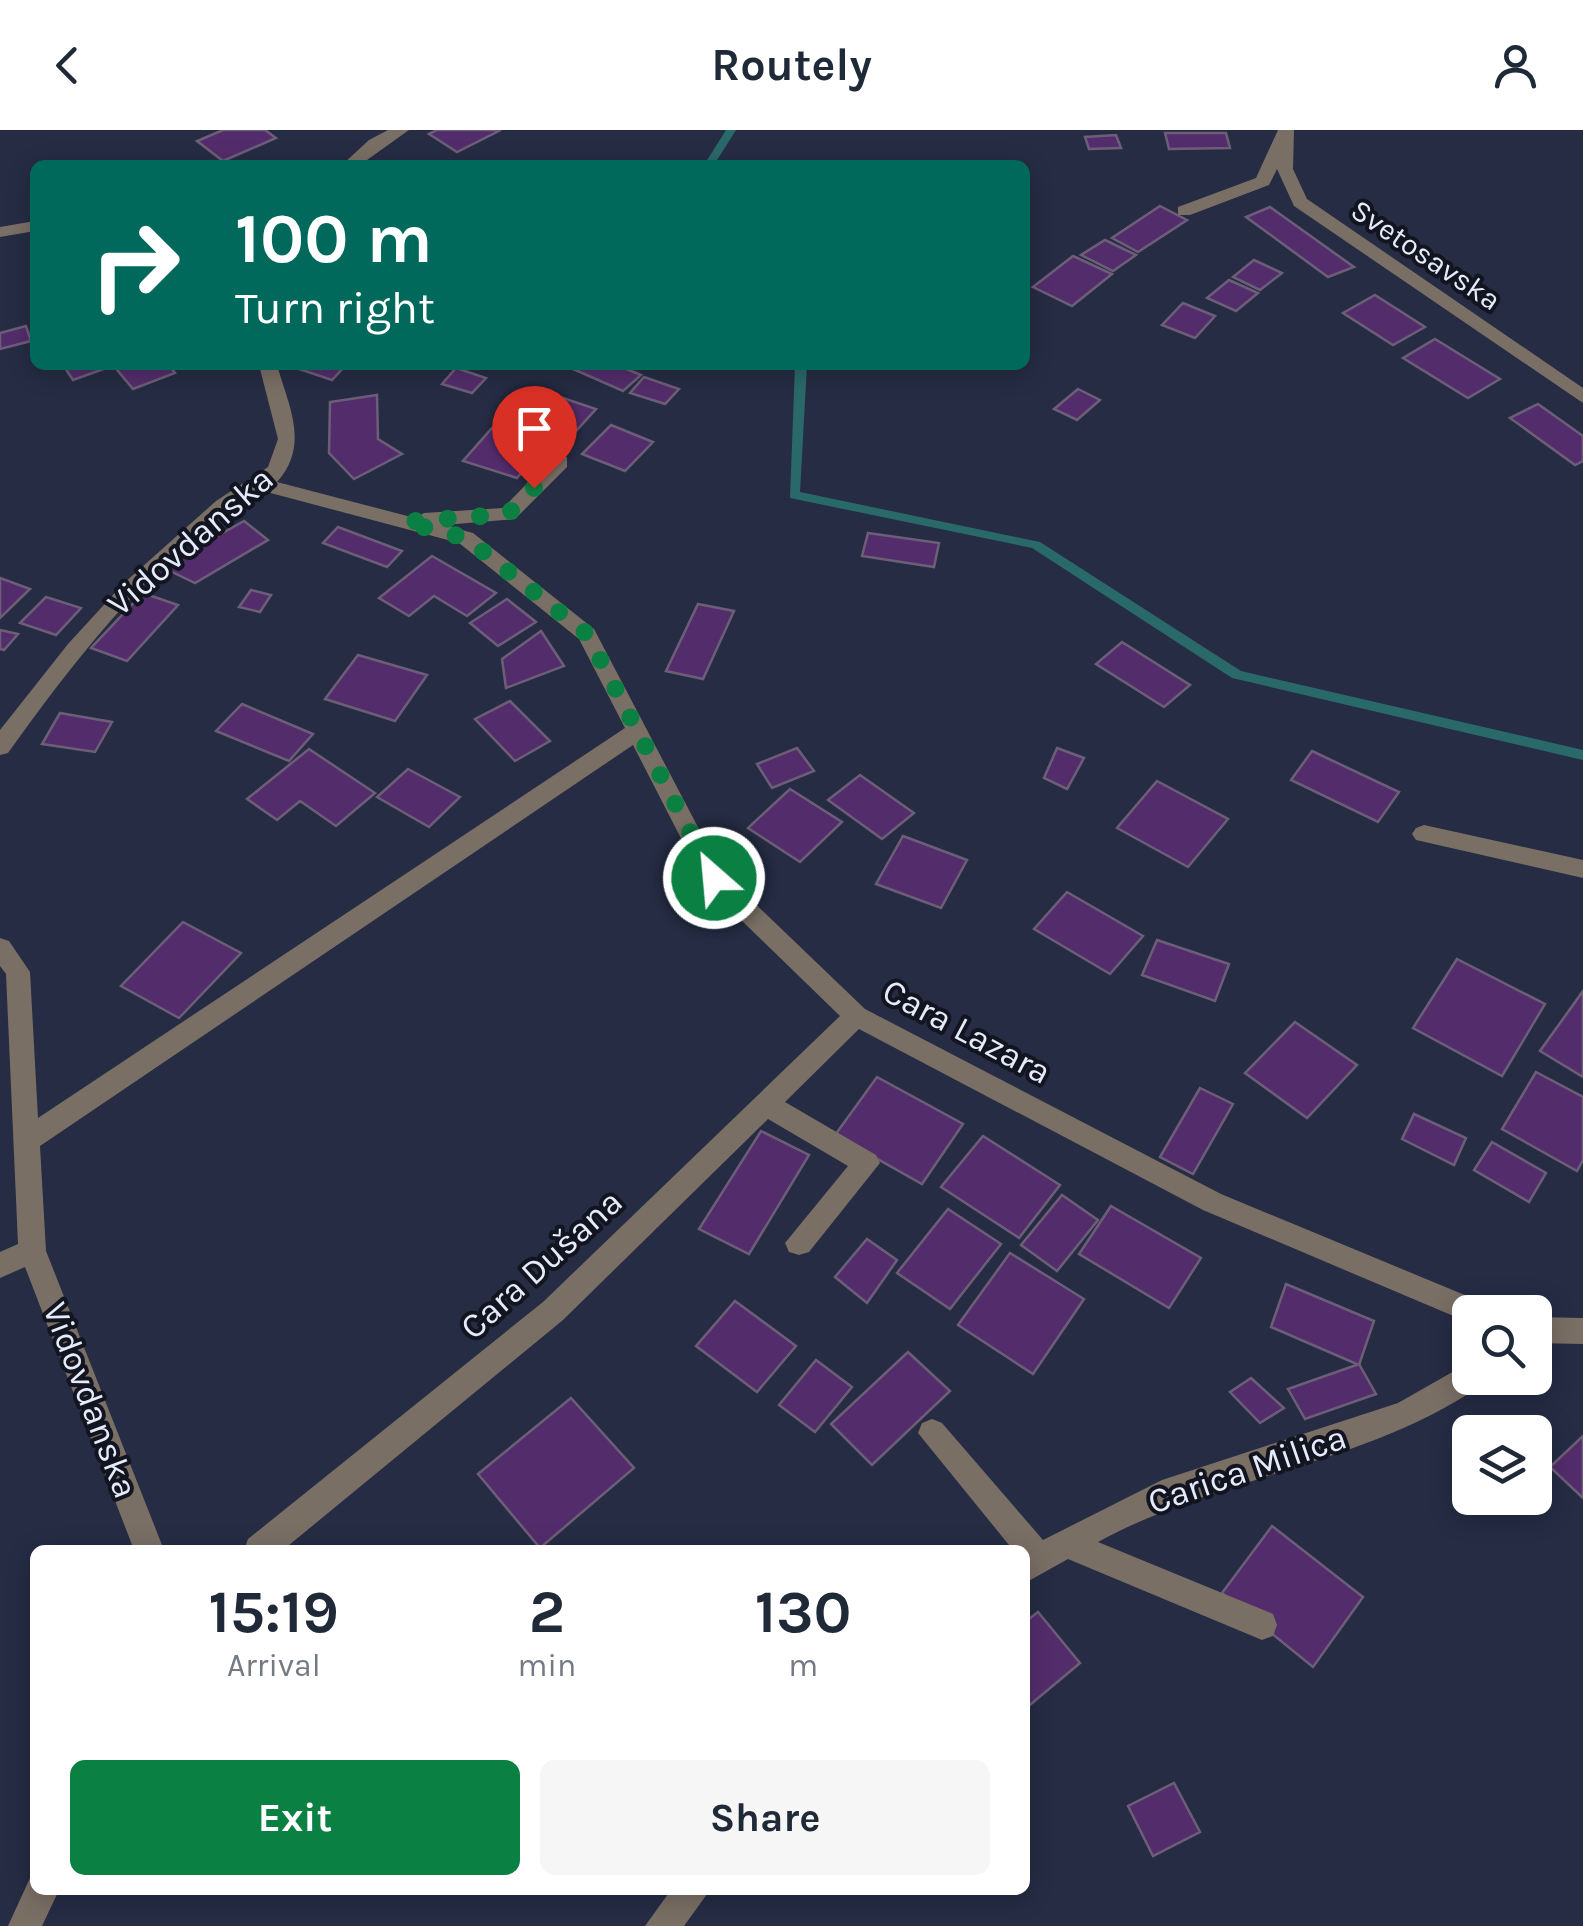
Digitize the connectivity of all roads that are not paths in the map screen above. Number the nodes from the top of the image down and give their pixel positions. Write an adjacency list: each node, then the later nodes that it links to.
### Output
1 (400, 130): 3 (street)
2 (1285, 133): 4 (street); 8 (street, Svetosavska)
3 (355, 160)
4 (1184, 211)
5 (30, 227): 6 (street)
6 (0, 232)
7 (269, 370): 10 (street, Vidovdanska)
8 (1583, 397)
9 (560, 462): 11 (street)
10 (264, 485): 11 (street, Cara Lazara); 13 (street, Vidovdanska)
11 (404, 522): 12 (street, Cara Lazara)
12 (638, 731): 17 (street, Cara Lazara); 19 (street)
13 (0, 747)
14 (1424, 834): 15 (street)
15 (1583, 869)
16 (0, 948): 19 (street, Vidovdanska)
17 (856, 1016): 18 (street, Cara Dušana); 23 (street, Cara Lazara)
18 (766, 1104): 20 (street); 29 (street, Cara Dušana)
19 (24, 1142): 21 (street, Vidovdanska)
20 (799, 1243)
21 (32, 1251): 22 (street); 28 (street, Vidovdanska)
22 (0, 1265)
23 (1452, 1303)
24 (1552, 1330): 25 (street)
25 (1583, 1331)
26 (1452, 1389): 30 (street, Carica Milica)
27 (932, 1433): 30 (street)
28 (148, 1545)
29 (265, 1545)
30 (1044, 1557): 31 (street)
31 (1262, 1625)
32 (40, 1895): 34 (street)
33 (689, 1895): 35 (street)
34 (26, 1926)
35 (662, 1926)

